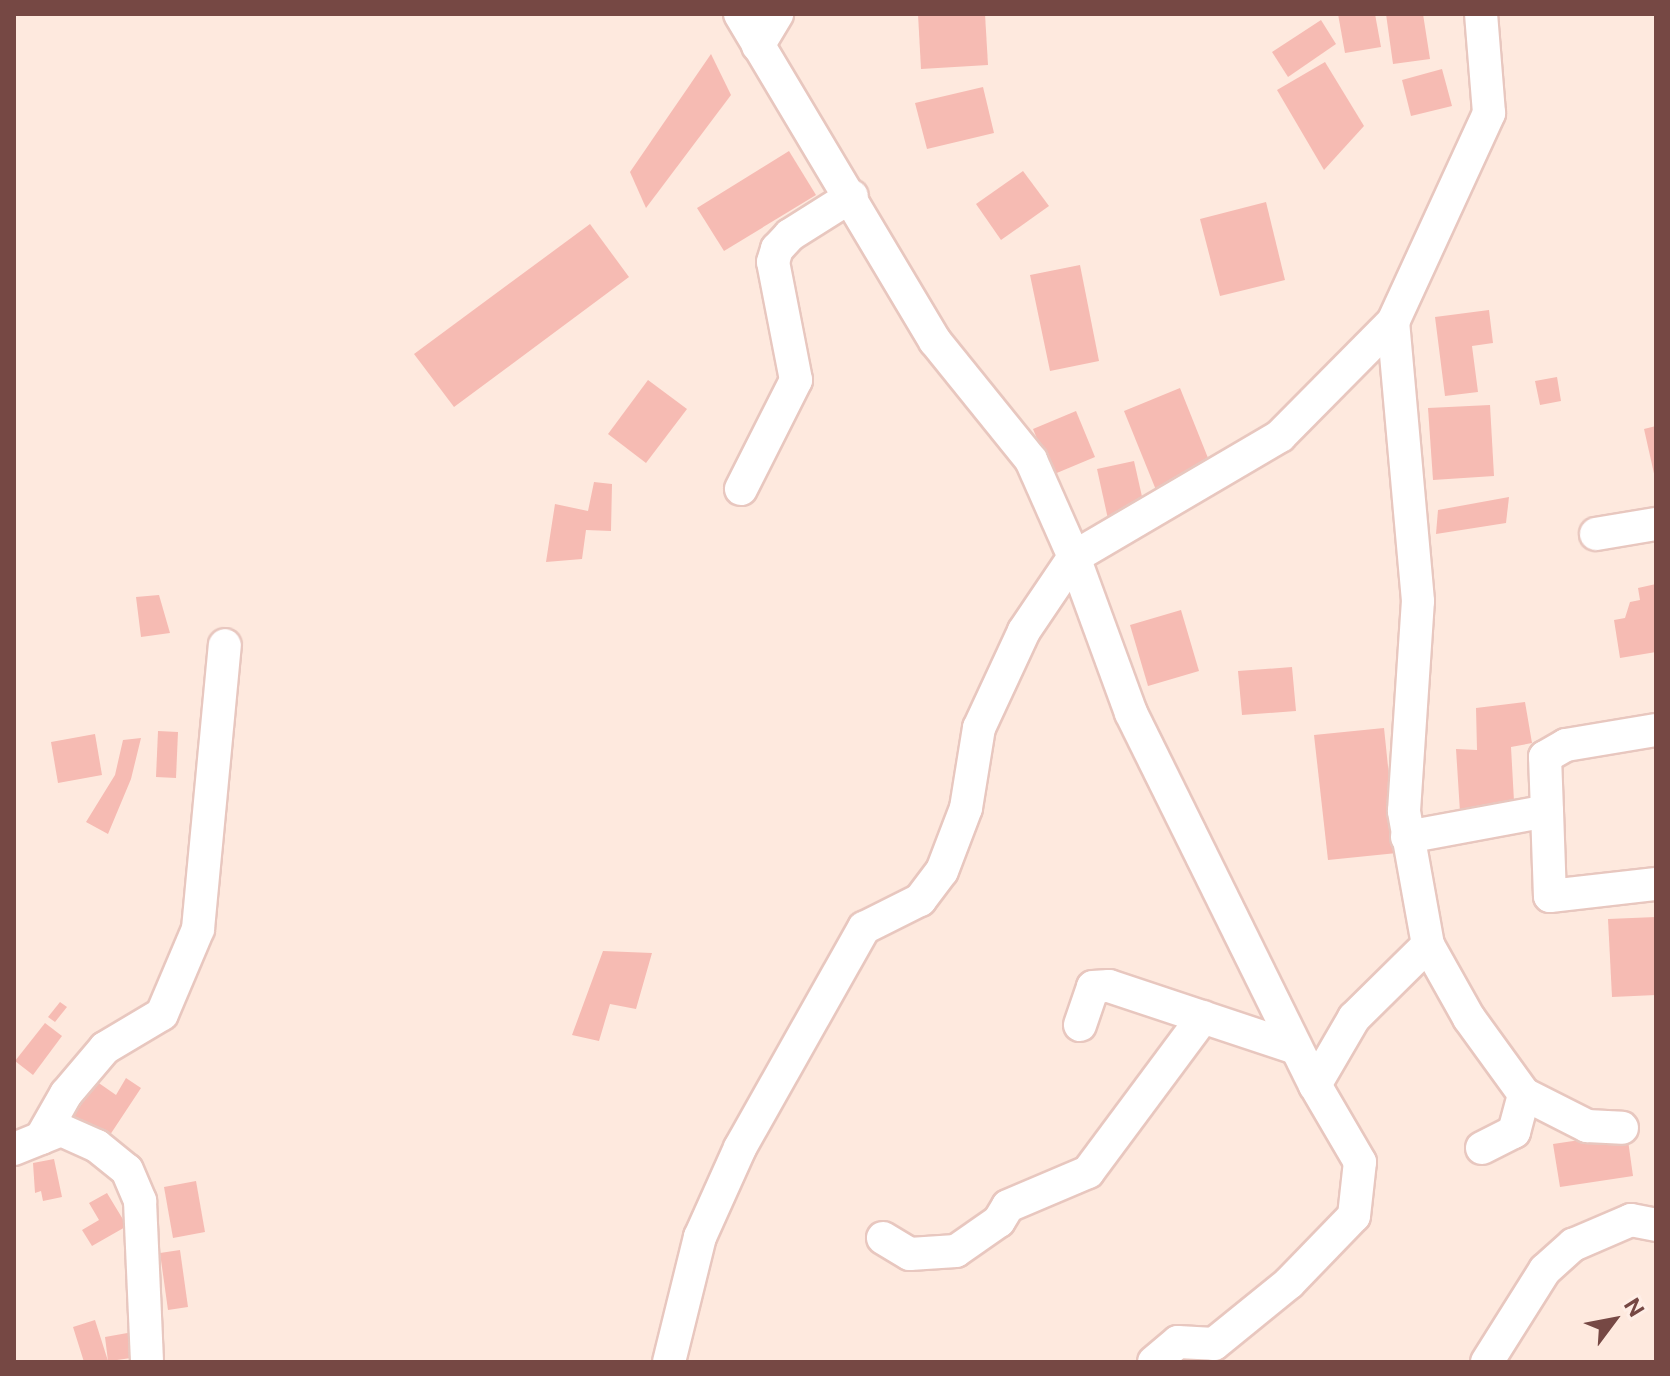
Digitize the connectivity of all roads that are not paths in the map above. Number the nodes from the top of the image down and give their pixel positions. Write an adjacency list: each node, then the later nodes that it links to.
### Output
1 (740, 14): 4 (street)
2 (777, 14): 4 (street)
3 (1481, 14): 6 (street)
4 (758, 46): 5 (street)
5 (852, 196): 7 (street); 10 (street)
6 (1393, 322): 10 (street); 14 (street)
7 (741, 489)
8 (1656, 524): 9 (street)
9 (1596, 534)
10 (1074, 557): 19 (street); 28 (street)
11 (225, 645): 23 (street)
12 (1656, 730): 13 (street)
13 (1547, 811): 14 (street); 15 (street)
14 (1407, 837): 16 (street)
15 (1656, 884)
16 (1428, 945): 20 (street); 21 (street)
17 (1203, 1017): 18 (street); 19 (street); 26 (street)
18 (1080, 1025)
19 (1292, 1047): 20 (street)
20 (1315, 1085): 29 (street)
21 (1524, 1094): 22 (street); 24 (street)
22 (1622, 1128)
23 (28, 1144): 27 (street)
24 (1482, 1148)
25 (1656, 1225): 30 (street)
26 (883, 1238)
27 (147, 1362)
28 (669, 1362)
29 (1154, 1362)
30 (1487, 1362)

